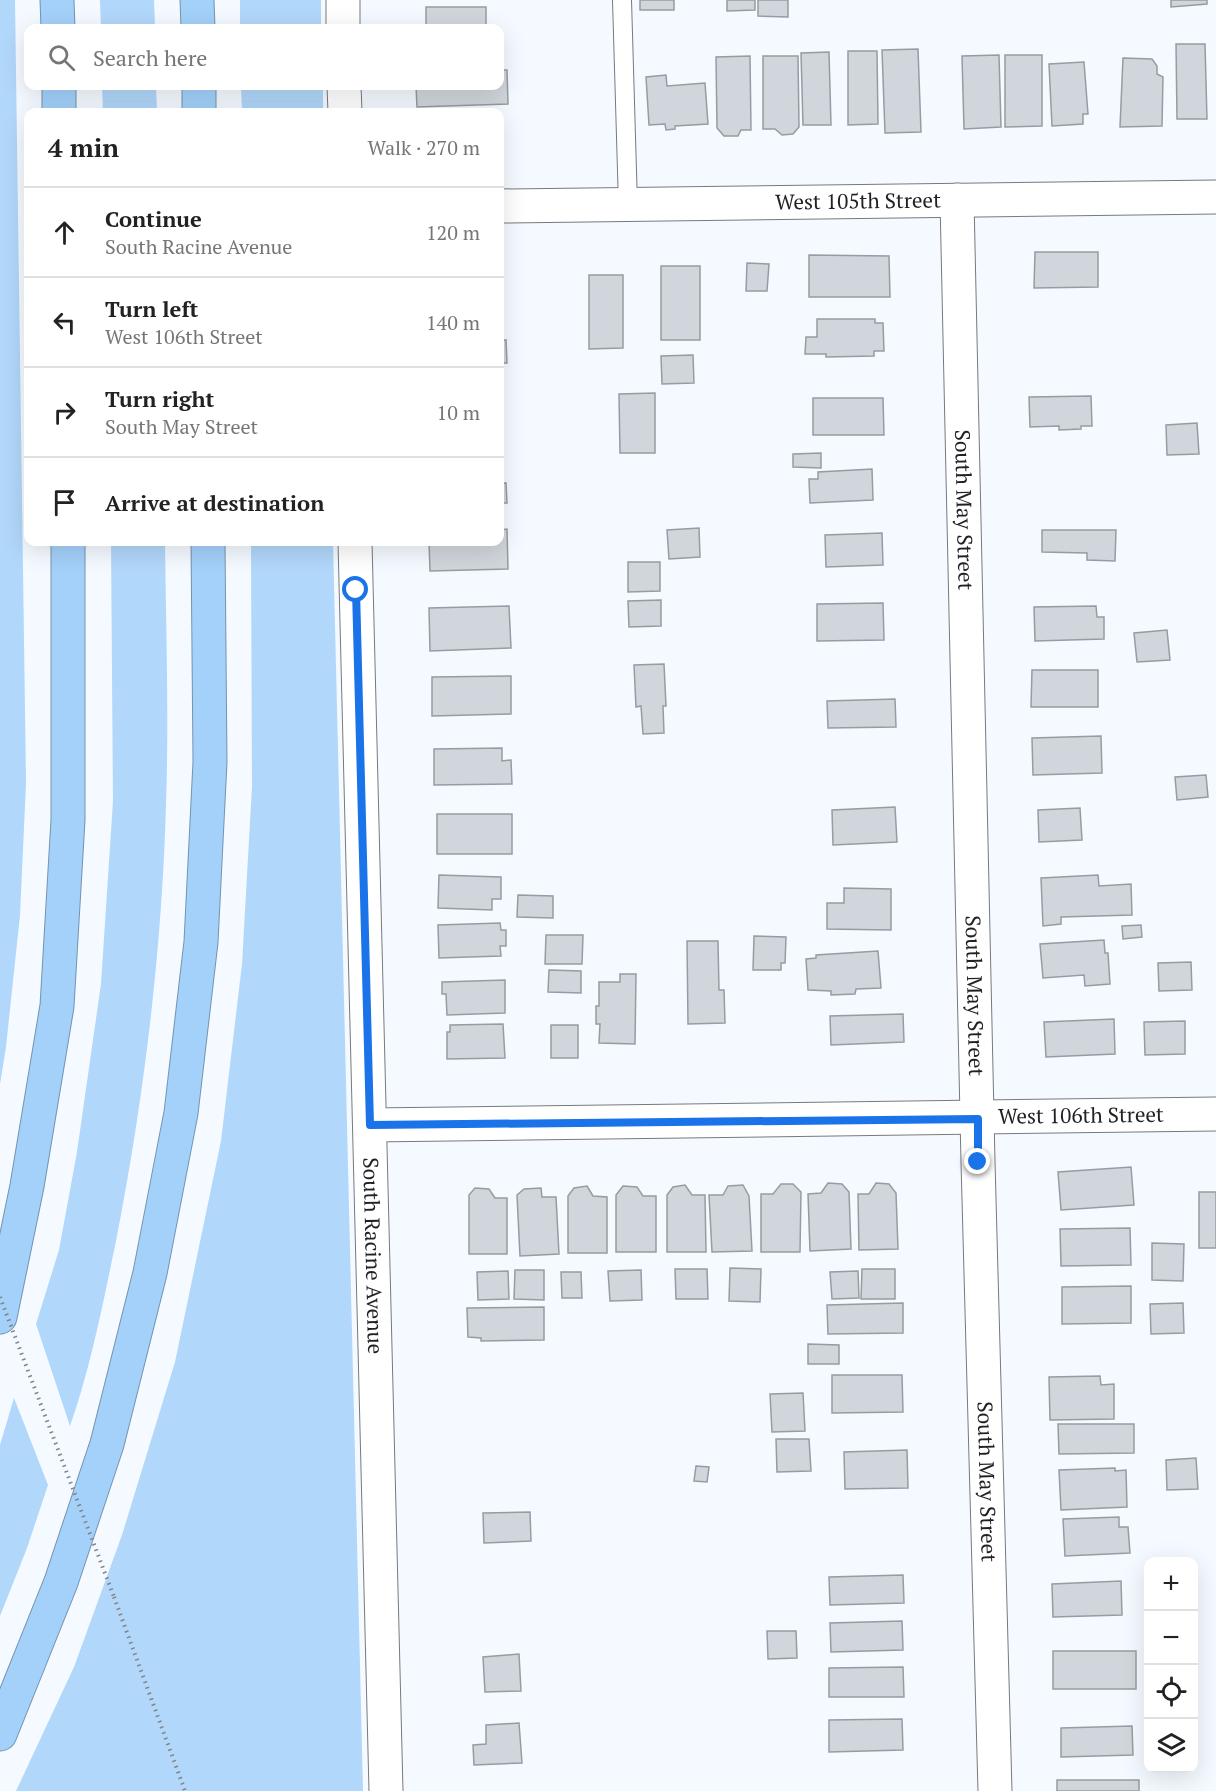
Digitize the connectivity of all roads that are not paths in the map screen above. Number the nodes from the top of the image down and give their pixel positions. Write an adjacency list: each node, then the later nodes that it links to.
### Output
1 (57, 0): 5 (highway)
2 (197, 0): 6 (highway)
3 (343, 0): 7 (street)
4 (622, 0): 16 (lane)
5 (58, 24)
6 (198, 24)
7 (343, 24)
8 (59, 90): 11 (highway)
9 (199, 90): 12 (highway)
10 (345, 90): 13 (street)
11 (60, 108)
12 (200, 108)
13 (345, 108)
14 (1216, 197): 15 (street, West 105th Street)
15 (957, 200): 16 (street, West 105th Street); 22 (street, South May Street)
16 (628, 205): 17 (street, West 105th Street)
17 (504, 206)
18 (68, 546): 24 (highway)
19 (208, 546): 25 (highway)
20 (355, 546): 23 (street, South Racine Avenue)
21 (1216, 1114): 22 (street, West 106th Street)
22 (978, 1119): 23 (street, West 106th Street); 27 (street, South May Street)
23 (370, 1125): 26 (street, South Racine Avenue)
24 (0, 1317)
25 (0, 1734)
26 (386, 1791)
27 (995, 1791)

